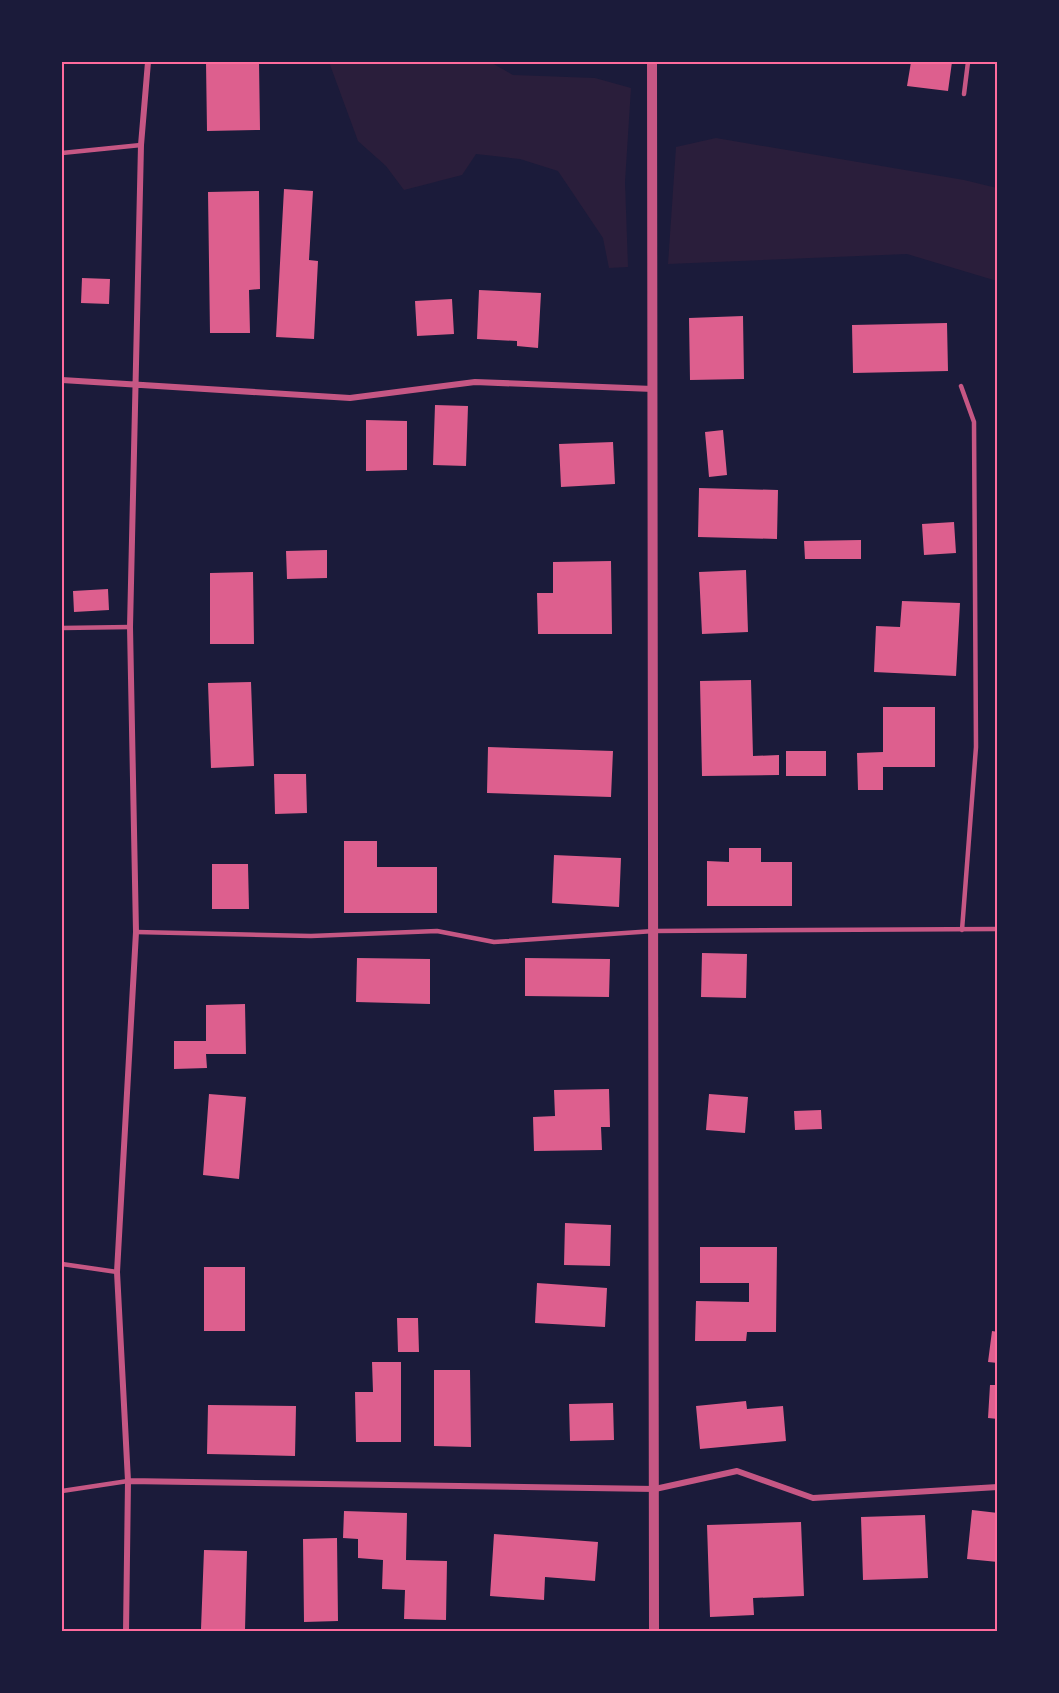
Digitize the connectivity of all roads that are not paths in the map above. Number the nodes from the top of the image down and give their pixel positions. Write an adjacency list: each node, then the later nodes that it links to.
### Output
1 (148, 62): 5 (street)
2 (652, 62): 10 (street)
3 (968, 62): 4 (lane)
4 (964, 94)
5 (141, 145): 6 (lane); 8 (street)
6 (62, 153)
7 (62, 380): 8 (street)
8 (137, 386): 10 (street); 11 (street)
9 (962, 386): 14 (lane)
10 (654, 389): 15 (street)
11 (130, 627): 12 (lane); 16 (street)
12 (62, 628)
13 (998, 929): 14 (lane)
14 (962, 930): 15 (lane)
15 (654, 931): 16 (lane); 21 (street)
16 (136, 932): 18 (street)
17 (62, 1264): 18 (lane)
18 (117, 1272): 19 (street)
19 (128, 1481): 21 (street); 22 (lane); 23 (street)
20 (998, 1487): 21 (street)
21 (655, 1489): 24 (street)
22 (62, 1491)
23 (126, 1632)
24 (654, 1632)

